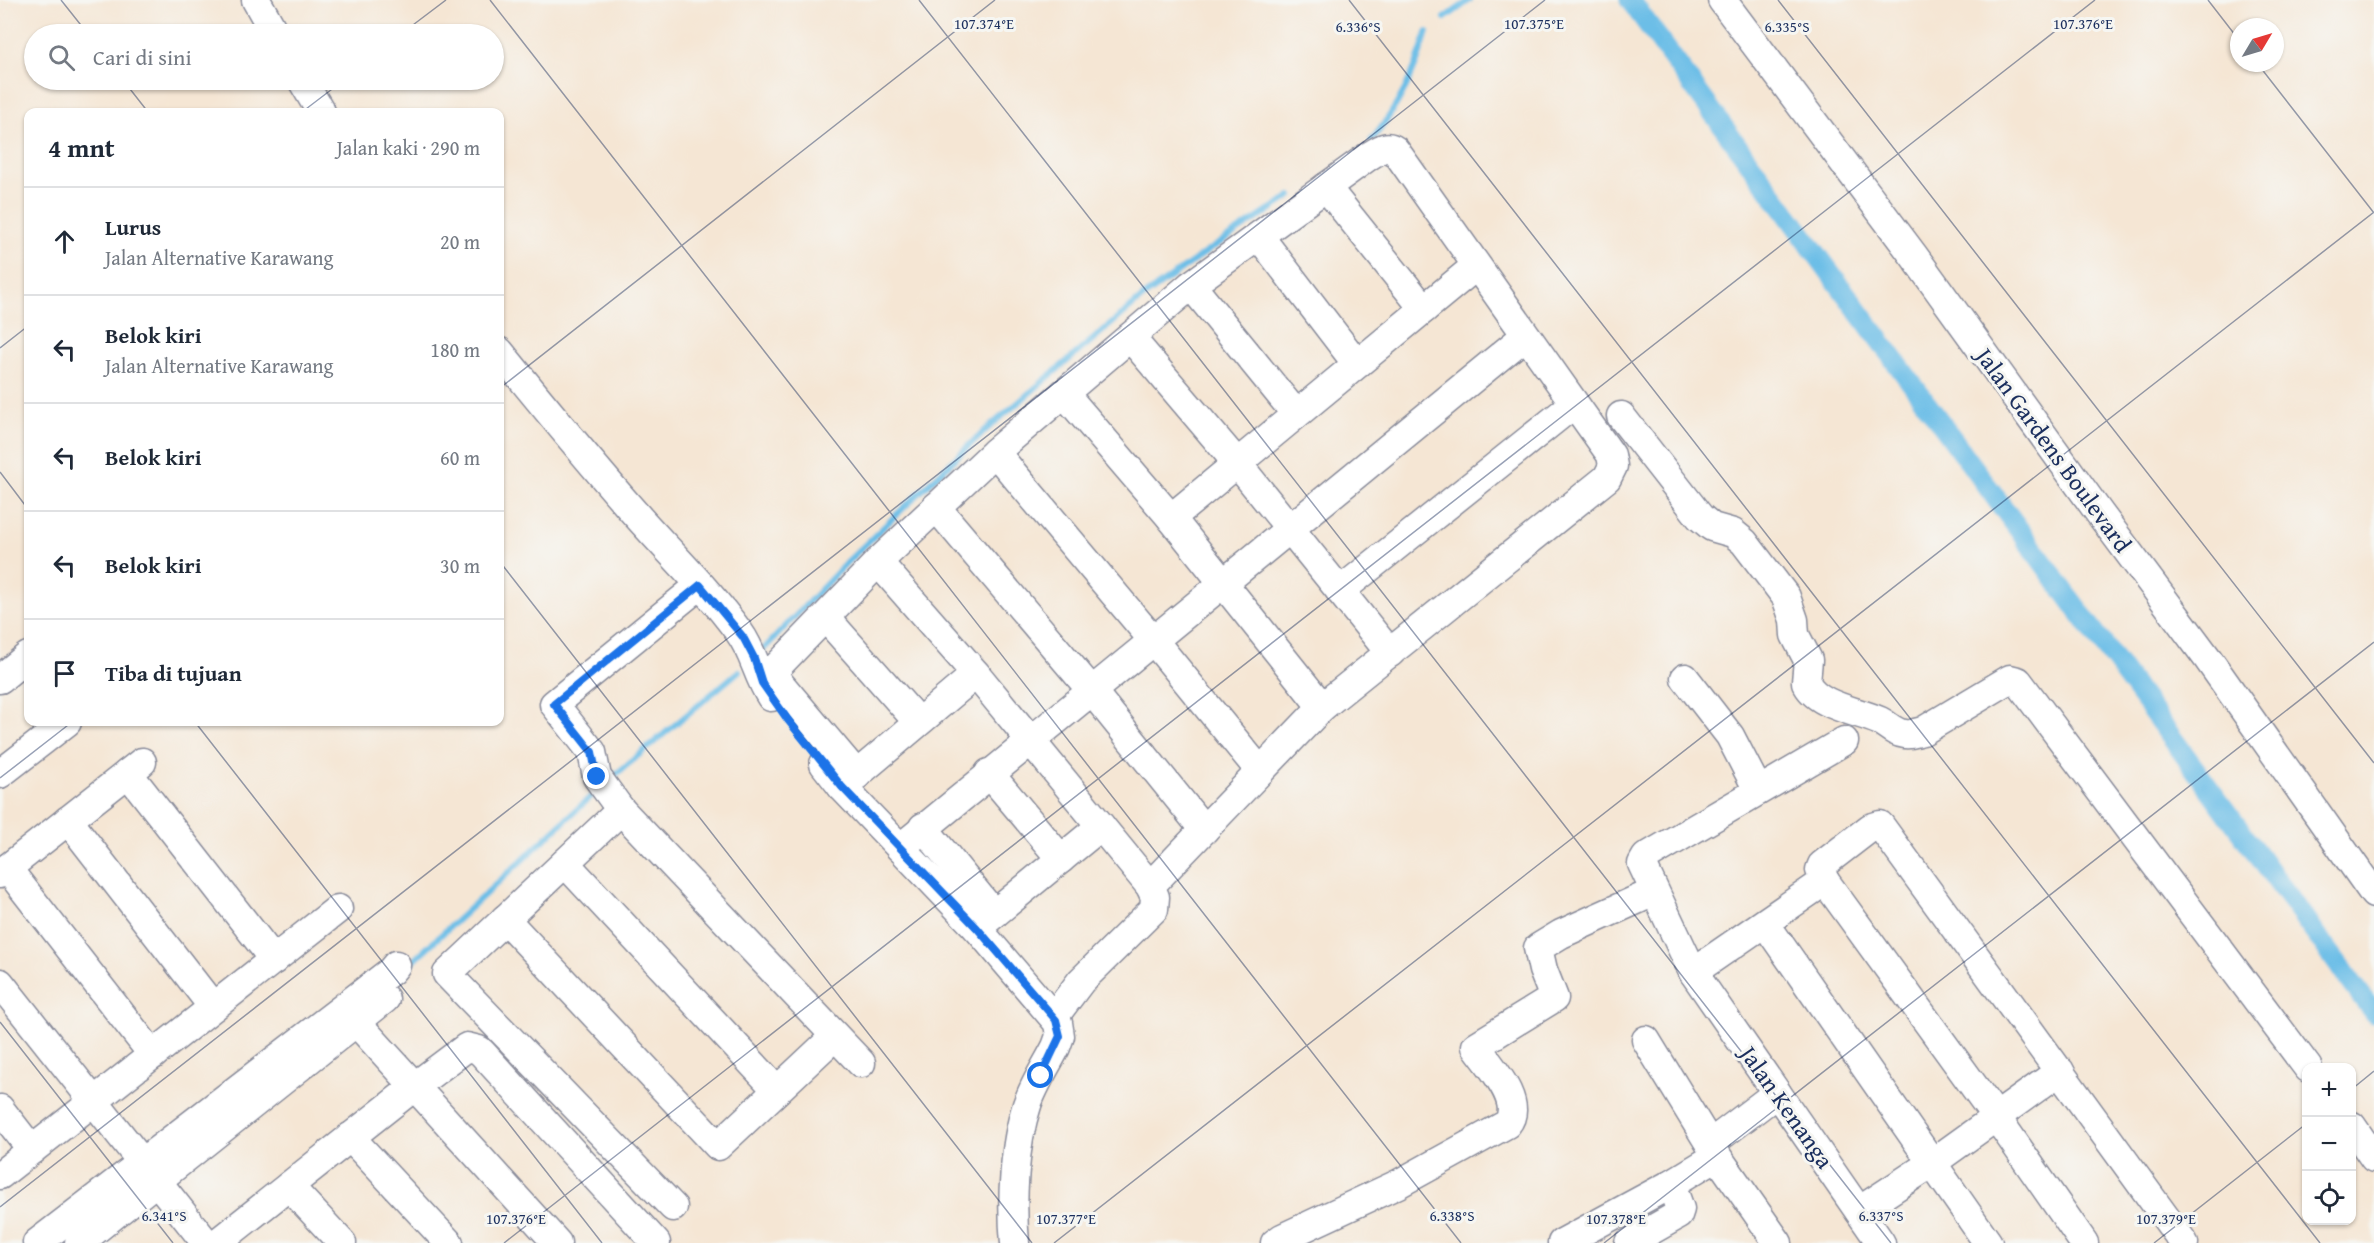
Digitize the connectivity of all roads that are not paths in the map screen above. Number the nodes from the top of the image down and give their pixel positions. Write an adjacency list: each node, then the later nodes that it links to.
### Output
1 (256, 0): 3 (street)
2 (1732, 3): 58 (street, Jalan Gardens Boulevard)
3 (269, 24)
4 (308, 90): 5 (street)
5 (319, 108)
6 (1326, 187): 7 (street); 8 (street); 10 (street)
7 (1259, 236): 9 (street); 14 (street)
8 (1476, 266): 10 (street); 11 (street)
9 (1191, 285): 12 (street); 17 (street)
10 (1424, 309): 14 (street)
11 (1525, 336): 16 (street); 23 (street)
12 (1130, 337): 15 (street); 20 (street)
13 (504, 357): 26 (street)
14 (1357, 364): 17 (street)
15 (1064, 393): 19 (street); 22 (street)
16 (1574, 404): 27 (street); 30 (street)
17 (1296, 414): 20 (street)
18 (1621, 416): 75 (street)
19 (994, 452): 21 (street); 29 (street)
20 (1238, 463): 22 (street); 23 (street)
21 (936, 507): 24 (street); 35 (street)
22 (1171, 518): 25 (street)
23 (1290, 528): 25 (street); 27 (street)
24 (878, 562): 28 (street); 32 (street)
25 (1223, 583): 29 (street); 36 (street)
26 (700, 585): 44 (street); 46 (street)
27 (1340, 591): 30 (street)
28 (826, 618): 37 (street); 44 (street)
29 (1153, 640): 35 (street); 41 (street)
30 (1390, 653): 36 (street)
31 (24, 659): 34 (street)
32 (976, 674): 37 (street); 39 (street)
33 (1685, 678): 45 (street)
34 (0, 679)
35 (1091, 690): 39 (street); 50 (street)
36 (1322, 707): 41 (street)
37 (918, 722): 44 (street)
38 (63, 726): 42 (street)
39 (1030, 740): 43 (street); 48 (street)
40 (1844, 741): 45 (street, Jalan Kenanga)
41 (1260, 771): 50 (street)
42 (0, 774)
43 (989, 774): 49 (street); 52 (street)
44 (849, 781): 51 (street)
45 (1758, 790): 57 (street, Jalan Kenanga)
46 (609, 792): 53 (street); 71 (street)
47 (68, 820): 54 (street); 63 (street); 68 (street)
48 (1101, 826): 52 (street); 56 (street)
49 (923, 827): 51 (street); 61 (street)
50 (1204, 830): 56 (street)
51 (900, 848): 61 (street)
52 (1061, 859): 61 (street)
53 (565, 863): 60 (street); 78 (street)
54 (4, 871): 73 (street)
55 (1825, 881): 62 (street); 76 (street); 82 (street)
56 (1150, 886): 69 (street)
57 (1654, 892): 65 (street, Jalan Kenanga); 103 (street)
58 (2374, 894)
59 (338, 909): 63 (street)
60 (506, 919): 78 (street); 93 (street)
61 (986, 921): 69 (street)
62 (1765, 923): 65 (street); 88 (street)
63 (274, 960): 68 (street)
64 (396, 965): 89 (street)
65 (1693, 972): 79 (street, Jalan Kenanga)
66 (0, 983): 80 (street)
67 (386, 999): 70 (street)
68 (213, 1007): 73 (street)
69 (1054, 1017): 102 (street)
70 (357, 1023): 77 (street); 89 (street)
71 (835, 1036): 74 (street); 78 (street)
72 (1646, 1040): 86 (street)
73 (153, 1055): 80 (street)
74 (861, 1063)
75 (2304, 1063)
76 (2060, 1071): 82 (street); 110 (street)
77 (415, 1086): 84 (street); 100 (street); 101 (street)
78 (777, 1090)
79 (1777, 1093): 86 (street); 94 (street, Jalan Kenanga)
80 (94, 1101): 85 (street); 89 (street)
81 (0, 1109): 85 (street)
82 (1996, 1118): 88 (street); 109 (street)
83 (2356, 1132): 87 (street)
84 (350, 1137): 92 (street); 99 (street)
85 (32, 1150): 90 (street)
86 (1714, 1150): 91 (street); 106 (street)
87 (2374, 1158)
88 (1932, 1163): 94 (street); 108 (street)
89 (149, 1171): 95 (street); 96 (street); 97 (street)
90 (0, 1175)
91 (1671, 1184): 104 (street); 105 (street)
92 (289, 1186): 95 (street); 98 (street)
93 (673, 1207)
94 (1859, 1211): 107 (street, Jalan Kenanga)
95 (221, 1241)
96 (37, 1243)
97 (79, 1243)
98 (342, 1243)
99 (448, 1243)
100 (557, 1243)
101 (656, 1243)
102 (1015, 1243)
103 (1275, 1243)
104 (1562, 1243)
105 (1629, 1243)
106 (1778, 1243)
107 (1881, 1243)
108 (1988, 1243)
109 (2084, 1243)
110 (2184, 1243)

